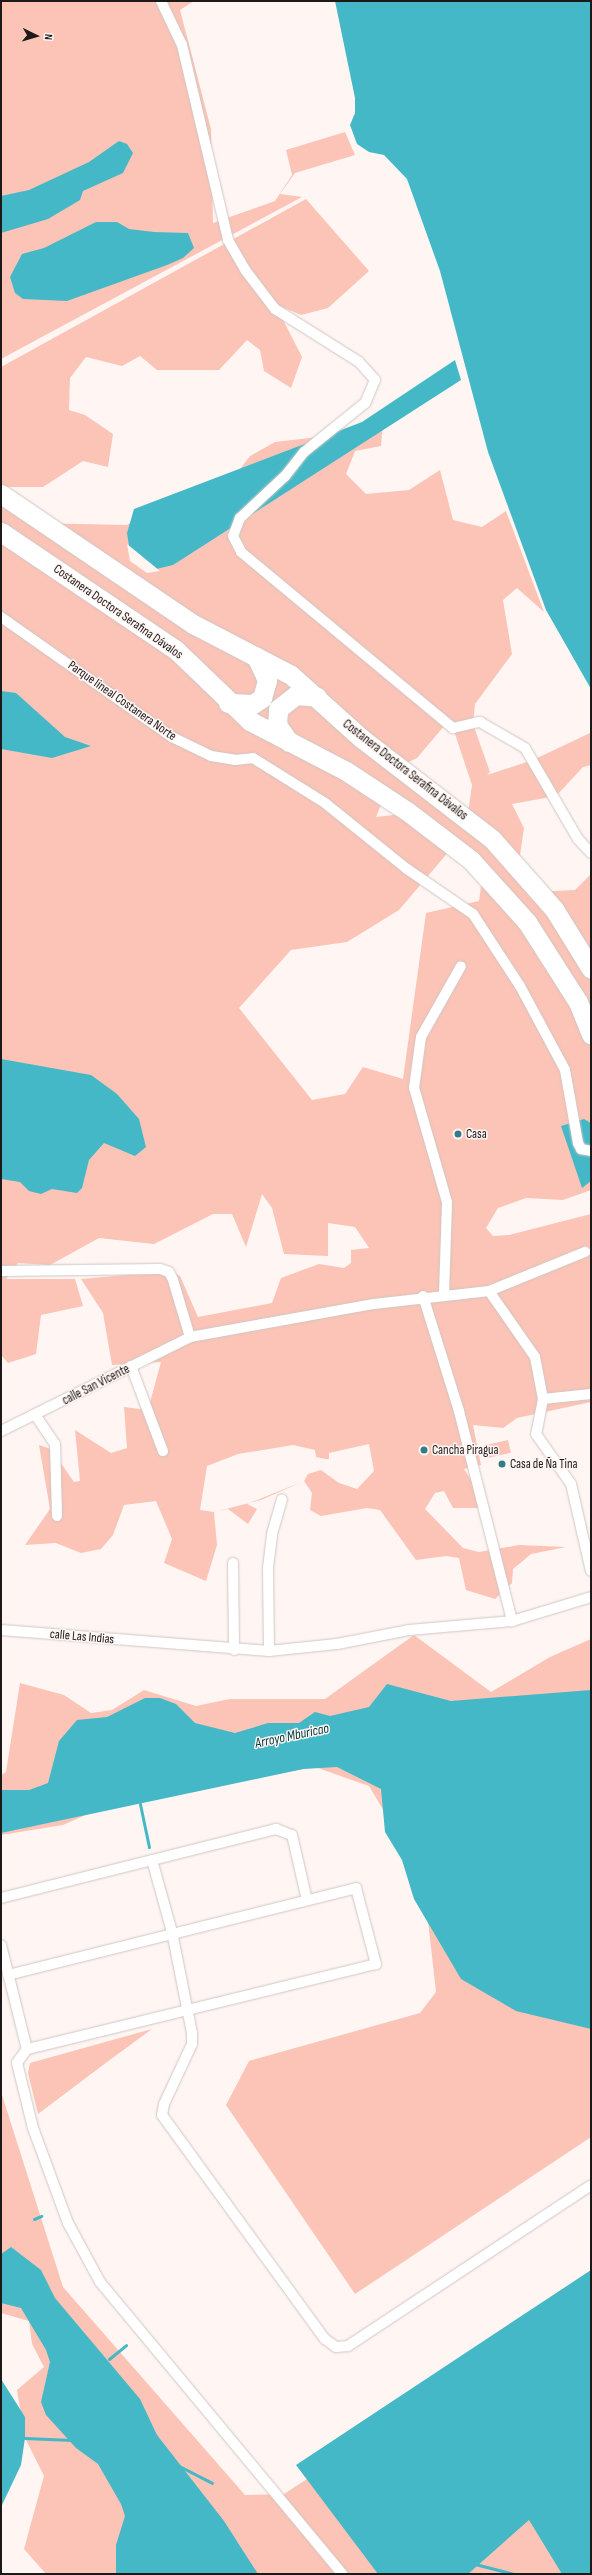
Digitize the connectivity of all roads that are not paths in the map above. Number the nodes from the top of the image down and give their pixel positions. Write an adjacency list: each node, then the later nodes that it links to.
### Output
1 (161, 1): 9 (street)
2 (1, 494): 5 (highway, Costanera Doctora Serafina Dávalos)
3 (2, 534): 7 (highway, Costanera Doctora Serafina Dávalos)
4 (1, 617): 13 (street, Parque lineal Costanera Norte)
5 (256, 656): 6 (highway, Costanera Doctora Serafina Dávalos); 7 (highway)
6 (317, 697): 8 (highway); 11 (highway, Costanera Doctora Serafina Dávalos)
7 (228, 703): 8 (highway, Costanera Doctora Serafina Dávalos)
8 (289, 742): 12 (highway, Costanera Doctora Serafina Dávalos)
9 (591, 853)
10 (461, 966): 17 (street)
11 (591, 969)
12 (591, 1034)
13 (591, 1151)
14 (585, 1252): 16 (street, calle San Vicente)
15 (1, 1271): 19 (street)
16 (489, 1291): 17 (street, calle San Vicente); 22 (street)
17 (444, 1294): 18 (street, calle San Vicente)
18 (423, 1296): 19 (street, calle San Vicente); 31 (street)
19 (190, 1337): 20 (street, calle San Vicente)
20 (131, 1366): 23 (street, calle San Vicente); 25 (street)
21 (591, 1394): 22 (street)
22 (543, 1399): 29 (street)
23 (36, 1416): 24 (street, calle San Vicente); 27 (street)
24 (1, 1431)
25 (162, 1451)
26 (282, 1499): 34 (street)
27 (57, 1516)
28 (233, 1563): 33 (street)
29 (591, 1571)
30 (591, 1598): 31 (street, calle Las Indias)
31 (512, 1621): 34 (street, calle Las Indias)
32 (1, 1630): 33 (street, calle Las Indias)
33 (234, 1650): 34 (street, calle Las Indias)
34 (268, 1651)
35 (152, 1860): 36 (street); 37 (street); 38 (street)
36 (1, 1898)
37 (307, 1900): 38 (street); 41 (street)
38 (172, 1932): 40 (street); 41 (street)
39 (1, 1944): 40 (street)
40 (8, 1975): 42 (street)
41 (188, 2008): 42 (street); 43 (street)
42 (27, 2049): 44 (street)
43 (591, 2185)
44 (342, 2574)

